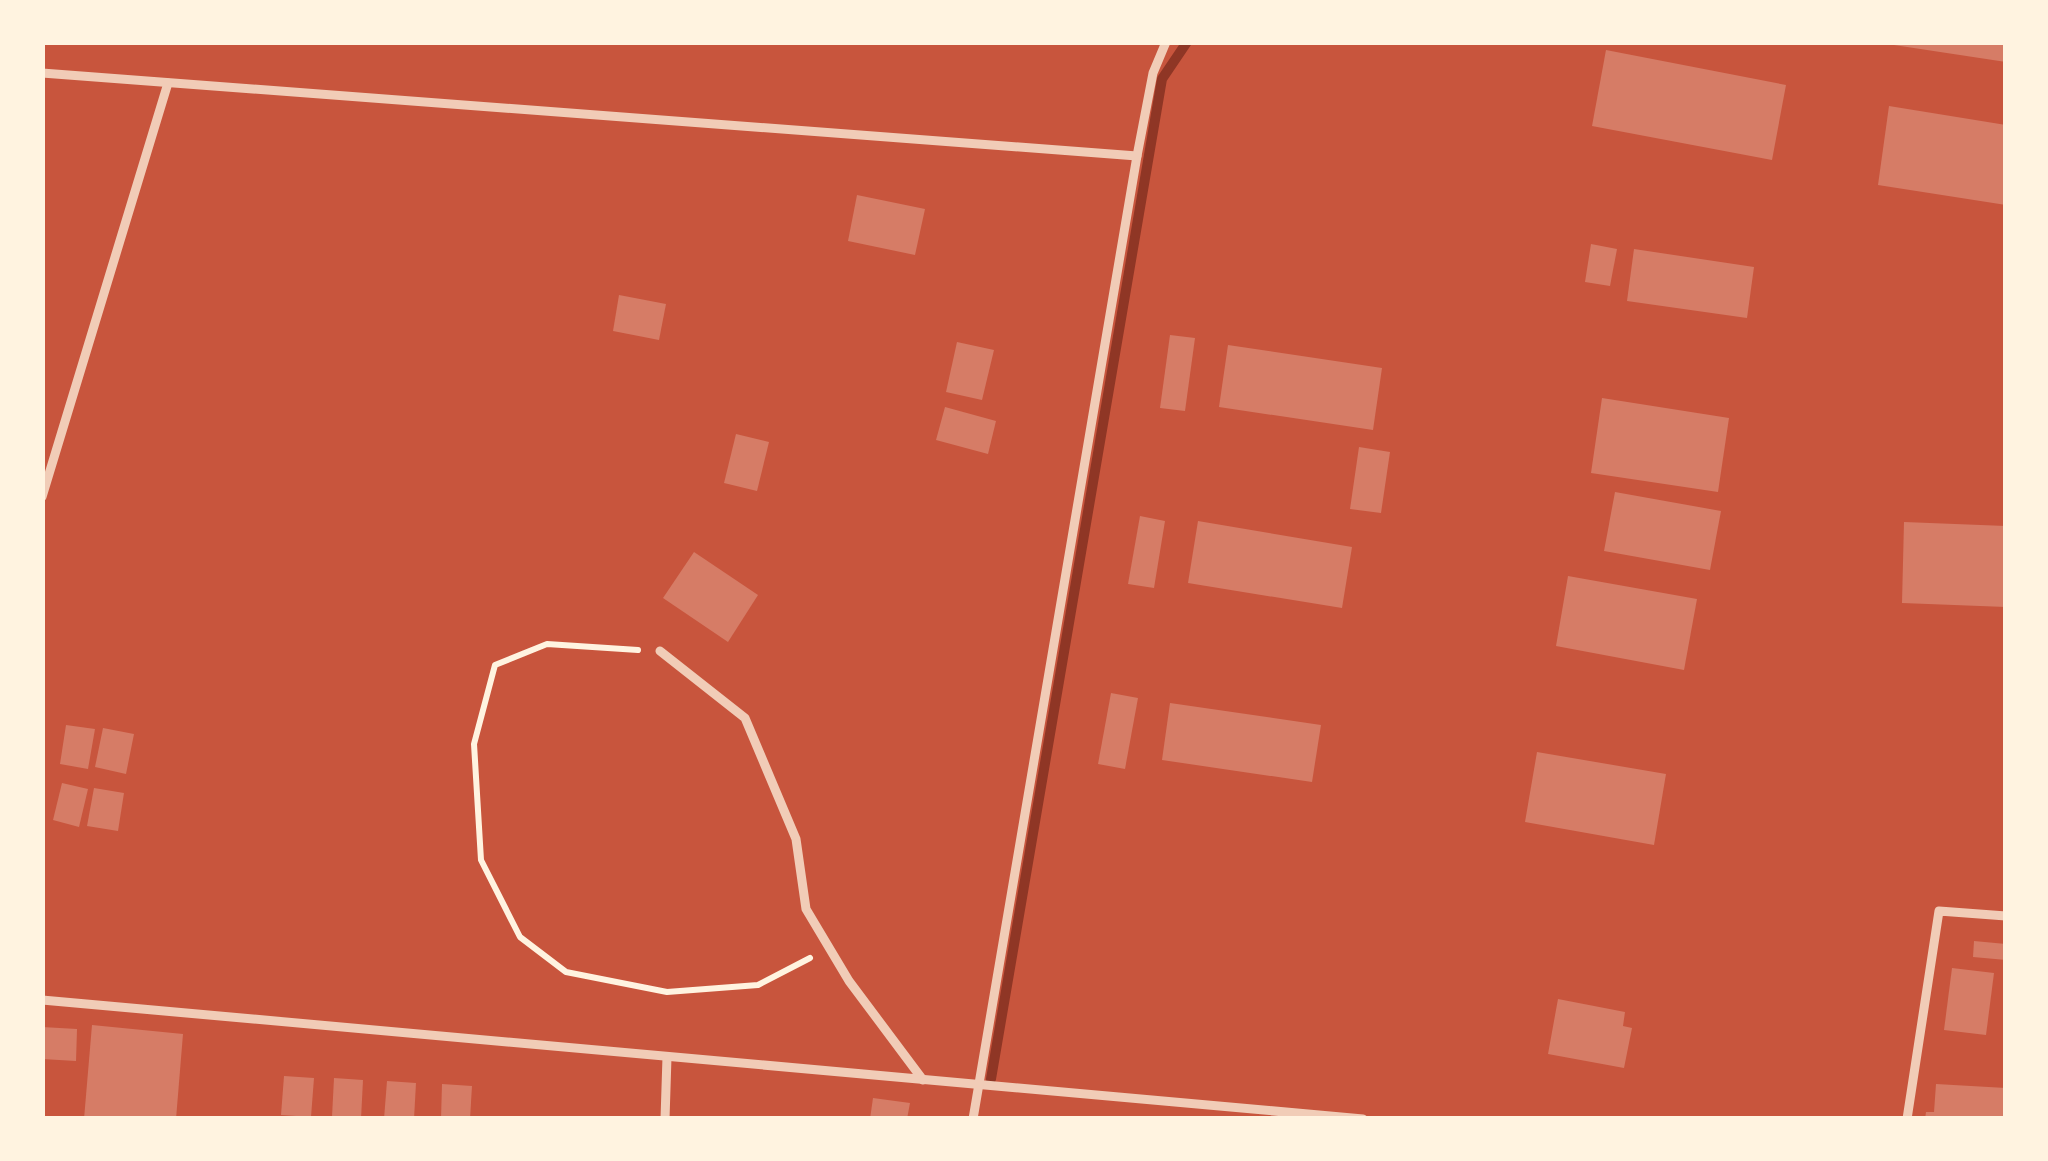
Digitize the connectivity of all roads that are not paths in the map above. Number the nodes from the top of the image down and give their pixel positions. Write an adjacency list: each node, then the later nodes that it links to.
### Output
1 (1166, 42): 4 (lane)
2 (42, 74): 3 (lane)
3 (168, 83): 4 (lane); 5 (lane)
4 (1137, 156): 11 (lane)
5 (42, 497)
6 (660, 651): 10 (lane)
7 (2006, 916): 15 (lane)
8 (42, 1000): 9 (lane)
9 (667, 1057): 10 (lane); 12 (lane)
10 (922, 1080): 11 (lane)
11 (979, 1085): 13 (lane); 14 (lane)
12 (665, 1119)
13 (973, 1119)
14 (1363, 1119)
15 (1907, 1119)

